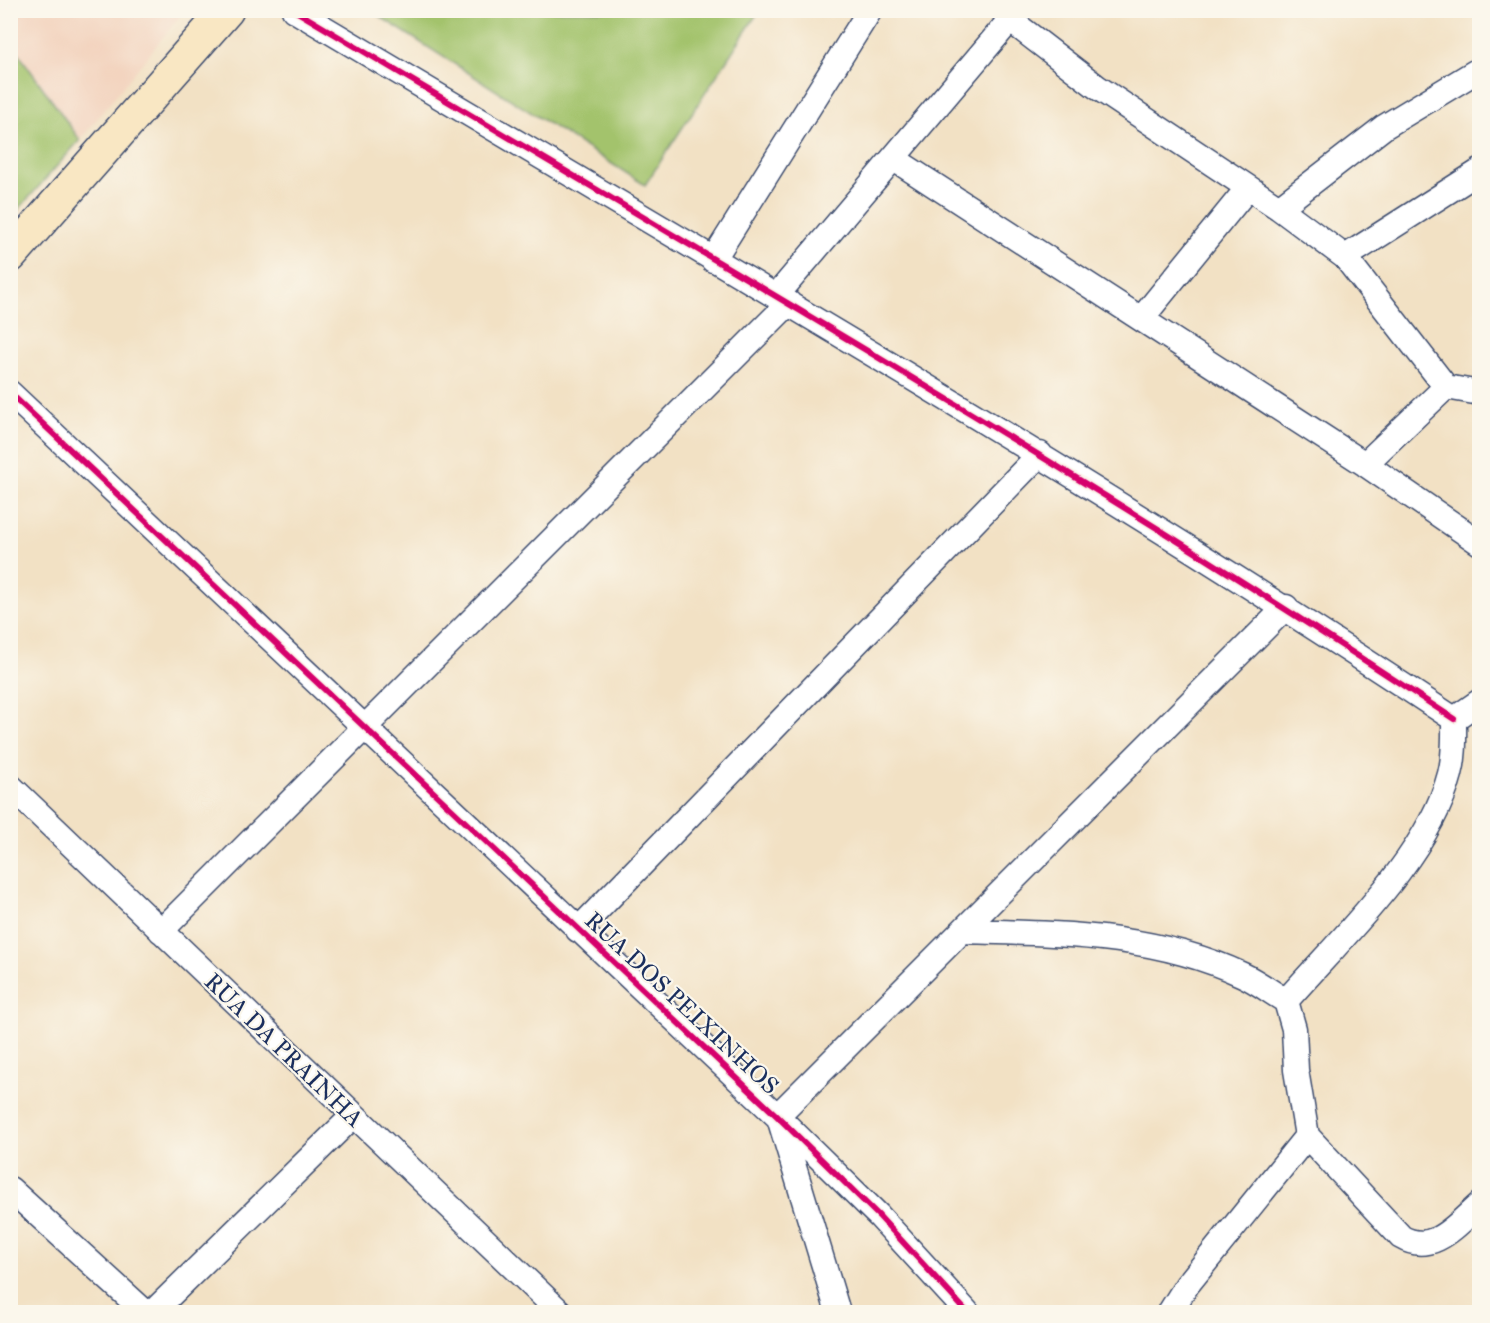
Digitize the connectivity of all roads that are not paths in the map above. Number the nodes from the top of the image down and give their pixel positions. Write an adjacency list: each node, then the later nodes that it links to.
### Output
1 (294, 10): 12 (street)
2 (870, 10): 12 (street)
3 (222, 13): 10 (street)
4 (1006, 15): 6 (street); 8 (street)
5 (1479, 69): 9 (street)
6 (894, 159): 13 (street); 14 (street)
7 (1479, 171): 11 (street)
8 (1247, 189): 9 (street); 14 (street)
9 (1278, 208): 11 (street)
10 (10, 256)
11 (1345, 257): 15 (street)
12 (713, 260): 13 (street)
13 (783, 299): 18 (street); 24 (street)
14 (1143, 318): 19 (street)
15 (1446, 387): 17 (street); 19 (street)
16 (10, 393): 24 (street, RUA DOS PEIXINHOS)
17 (1479, 393)
18 (1040, 454): 21 (street); 26 (street)
19 (1365, 464): 20 (street)
20 (1479, 543)
21 (1286, 607): 23 (street); 28 (street)
22 (1479, 701): 23 (street)
23 (1454, 719): 29 (street)
24 (363, 728): 26 (street, RUA DOS PEIXINHOS); 27 (street)
25 (10, 786): 27 (street, RUA DA PRAINHA)
26 (578, 930): 31 (street, RUA DOS PEIXINHOS)
27 (161, 931): 30 (street, RUA DA PRAINHA)
28 (963, 931): 29 (street); 31 (street)
29 (1286, 1001): 32 (street)
30 (353, 1116): 36 (street); 37 (street, RUA DA PRAINHA)
31 (778, 1117): 38 (street); 39 (street, RUA DOS PEIXINHOS)
32 (1307, 1136): 34 (street); 40 (street)
33 (10, 1189): 35 (street)
34 (1479, 1204)
35 (145, 1312)
36 (153, 1312)
37 (560, 1312)
38 (838, 1312)
39 (967, 1312)
40 (1170, 1312)

